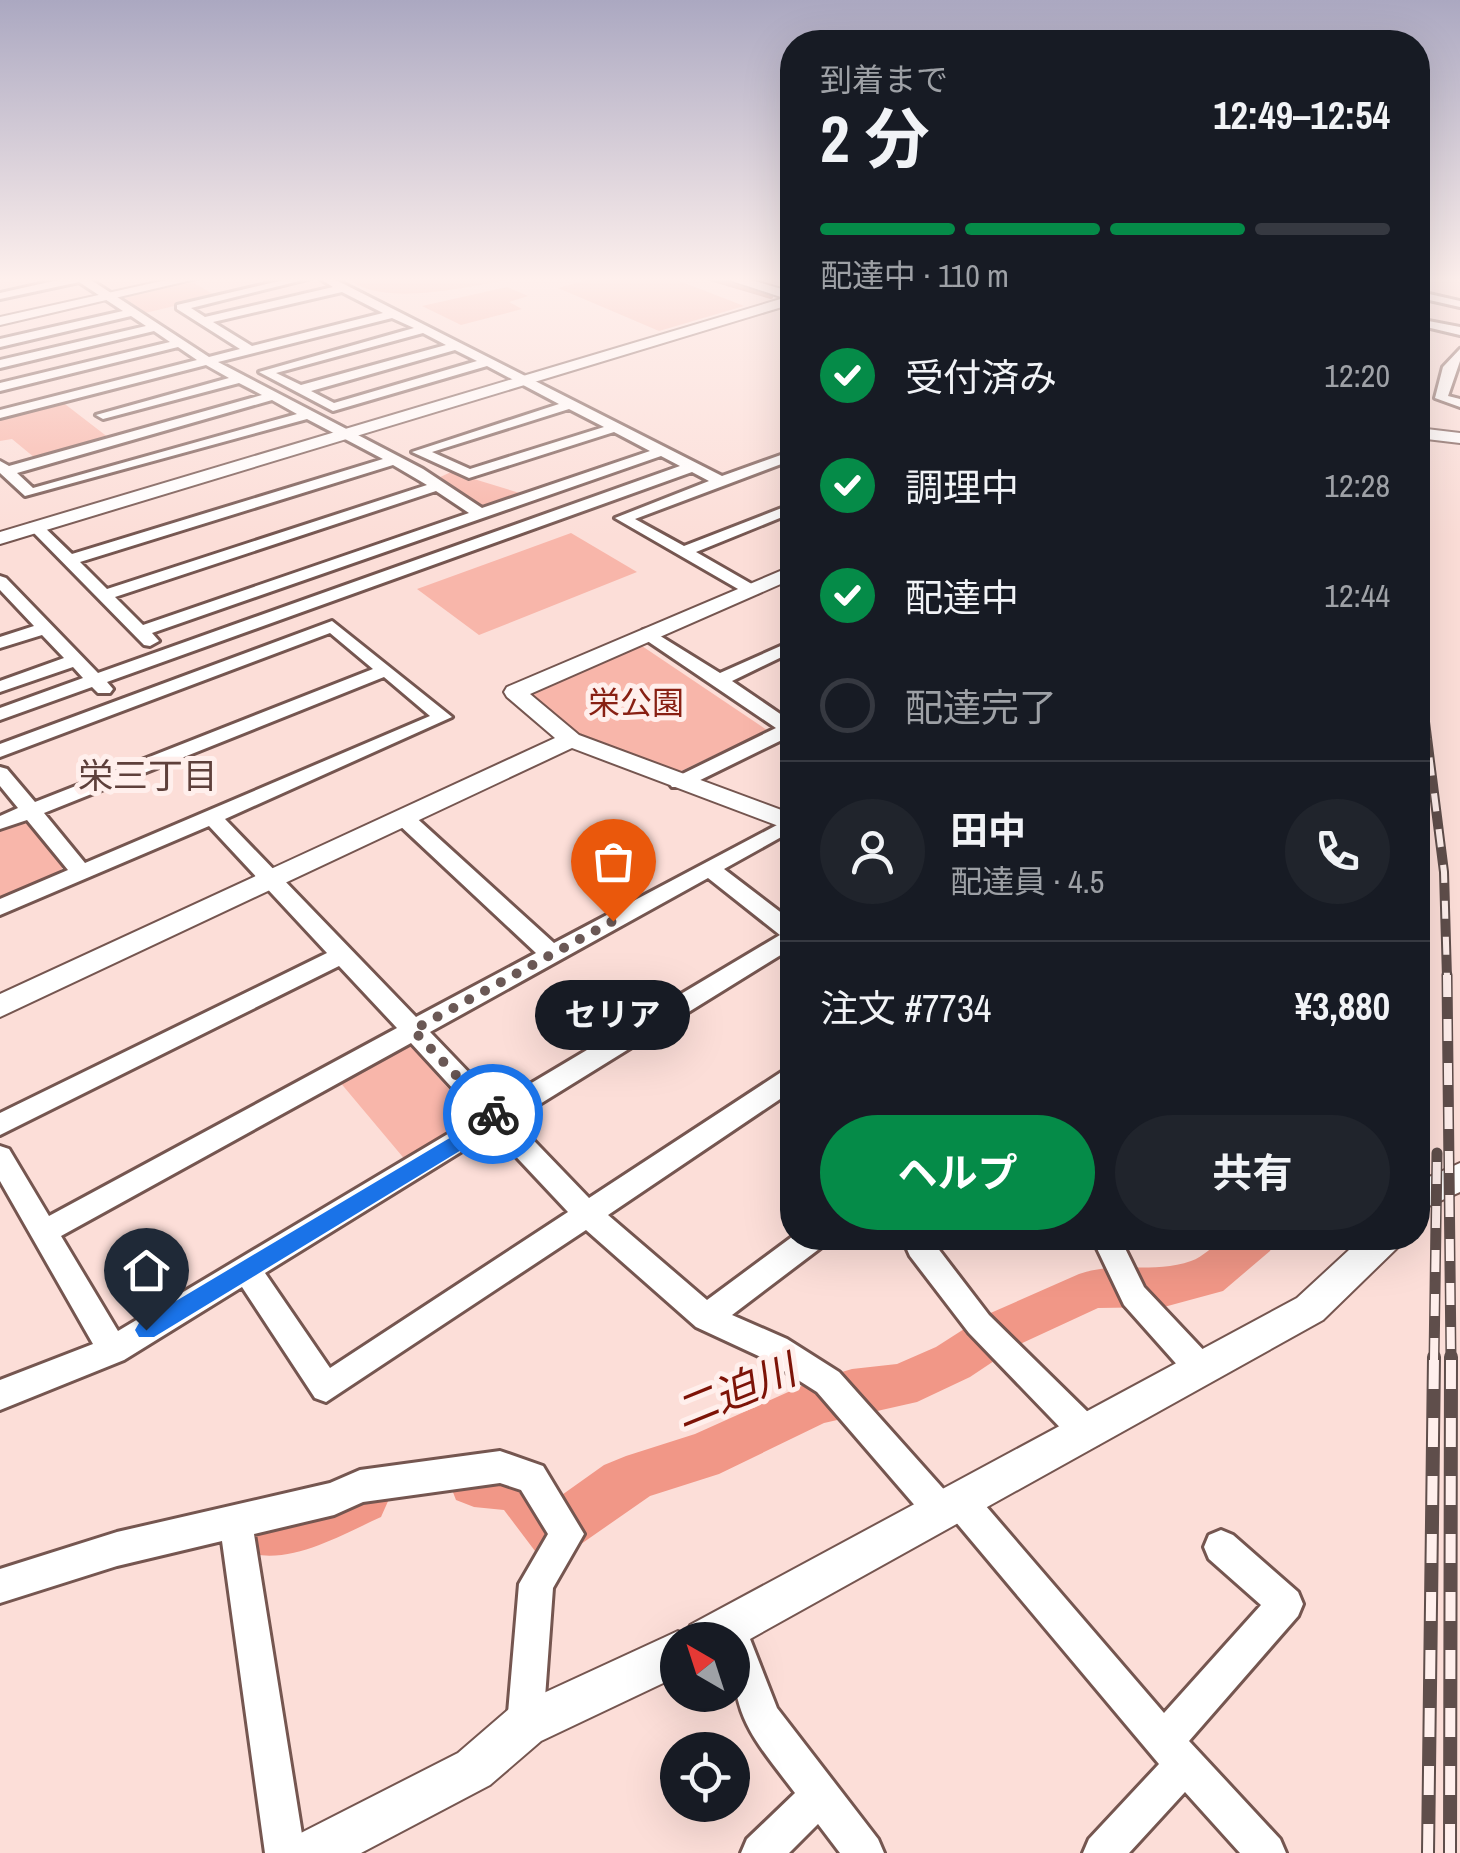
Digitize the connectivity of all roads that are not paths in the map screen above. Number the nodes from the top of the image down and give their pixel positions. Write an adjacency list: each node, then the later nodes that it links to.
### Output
1 (92, 364): 12 (street)
2 (193, 364): 14 (street)
3 (213, 364): 10 (street)
4 (293, 364): 13 (street)
5 (390, 364): 13 (street)
6 (480, 364): 13 (street)
7 (493, 364): 11 (street)
8 (580, 364): 11 (street)
9 (1453, 378): 17 (street)
10 (239, 379): 15 (street); 19 (street)
11 (525, 381): 16 (street); 23 (street)
12 (0, 387)
13 (299, 390)
14 (76, 394): 18 (street); 19 (street)
15 (272, 396): 20 (street); 24 (street)
16 (570, 404): 21 (street); 21 (street)
17 (1460, 404)
18 (0, 414)
19 (103, 415): 24 (street)
20 (307, 415): 23 (street); 31 (street)
21 (616, 426): 26 (street)
22 (1430, 434): 25 (street)
23 (346, 435): 28 (street); 37 (street)
24 (131, 436): 31 (street)
25 (1460, 438)
26 (663, 451): 30 (street); 36 (street)
27 (780, 459): 29 (street)
28 (394, 460): 34 (street); 40 (street)
29 (765, 465): 32 (street); 33 (street)
30 (692, 466): 33 (street); 50 (street)
31 (3, 468)
32 (780, 472)
33 (720, 481): 39 (street)
34 (436, 486): 36 (street); 44 (street)
35 (780, 513): 39 (street)
36 (480, 514): 46 (street)
37 (36, 527): 38 (street); 40 (street)
38 (0, 538)
39 (683, 552): 43 (street)
40 (69, 560): 44 (street)
41 (780, 580): 43 (street)
42 (4, 590): 45 (street)
43 (751, 590): 47 (street)
44 (104, 594): 46 (street)
45 (45, 628): 48 (street); 51 (street)
46 (140, 631): 50 (street)
47 (649, 634): 54 (street); 60 (street)
48 (0, 643)
49 (780, 652): 54 (street)
50 (168, 654): 53 (street)
51 (75, 660): 53 (street); 55 (street)
52 (386, 670): 56 (street); 64 (street); 65 (street)
53 (96, 679): 56 (street); 57 (street)
54 (718, 681): 58 (street)
55 (0, 687)
56 (120, 707): 61 (street)
57 (0, 714)
58 (780, 727)
59 (780, 738): 63 (street)
60 (571, 740): 63 (street); 66 (street)
61 (0, 751)
62 (0, 772): 64 (street)
63 (679, 783): 67 (street)
64 (31, 811): 68 (street); 71 (street)
65 (212, 818): 71 (street); 72 (street)
66 (404, 818): 72 (street); 77 (street)
67 (780, 819)
68 (0, 823)
69 (780, 830): 70 (street)
70 (710, 869): 74 (street); 77 (street)
71 (82, 873): 73 (street)
72 (271, 879): 76 (street); 78 (street)
73 (0, 908)
74 (780, 925)
75 (780, 943): 81 (street)
76 (342, 954): 79 (street); 82 (street)
77 (552, 954): 79 (street)
78 (0, 1006)
79 (413, 1030): 81 (street); 87 (street)
80 (780, 1086): 86 (street)
81 (498, 1119): 86 (street); 92 (street)
82 (0, 1126)
83 (0, 1157): 87 (street)
84 (1460, 1176): 85 (street)
85 (1430, 1191)
86 (587, 1214): 92 (street); 93 (street)
87 (44, 1232): 94 (street)
88 (797, 1250): 93 (street)
89 (922, 1250): 97 (street)
90 (1112, 1250): 95 (street)
91 (1371, 1250): 95 (street)
92 (246, 1270): 94 (street)
93 (706, 1318): 98 (street)
94 (113, 1350): 96 (street)
95 (1199, 1368): 97 (street)
96 (0, 1395)
97 (1086, 1433): 98 (street)
98 (951, 1507): 102 (street); 106 (street)
99 (236, 1524): 101 (street); 105 (street); 108 (street)
100 (1220, 1547): 106 (street)
101 (0, 1586)
102 (739, 1622)
103 (660, 1661): 105 (street)
104 (750, 1696): 107 (street)
105 (525, 1724): 109 (street)
106 (1174, 1752): 112 (street); 113 (street)
107 (821, 1795): 110 (street); 111 (street)
108 (285, 1853)
109 (312, 1853)
110 (762, 1853)
111 (864, 1853)
112 (1103, 1853)
113 (1266, 1853)

